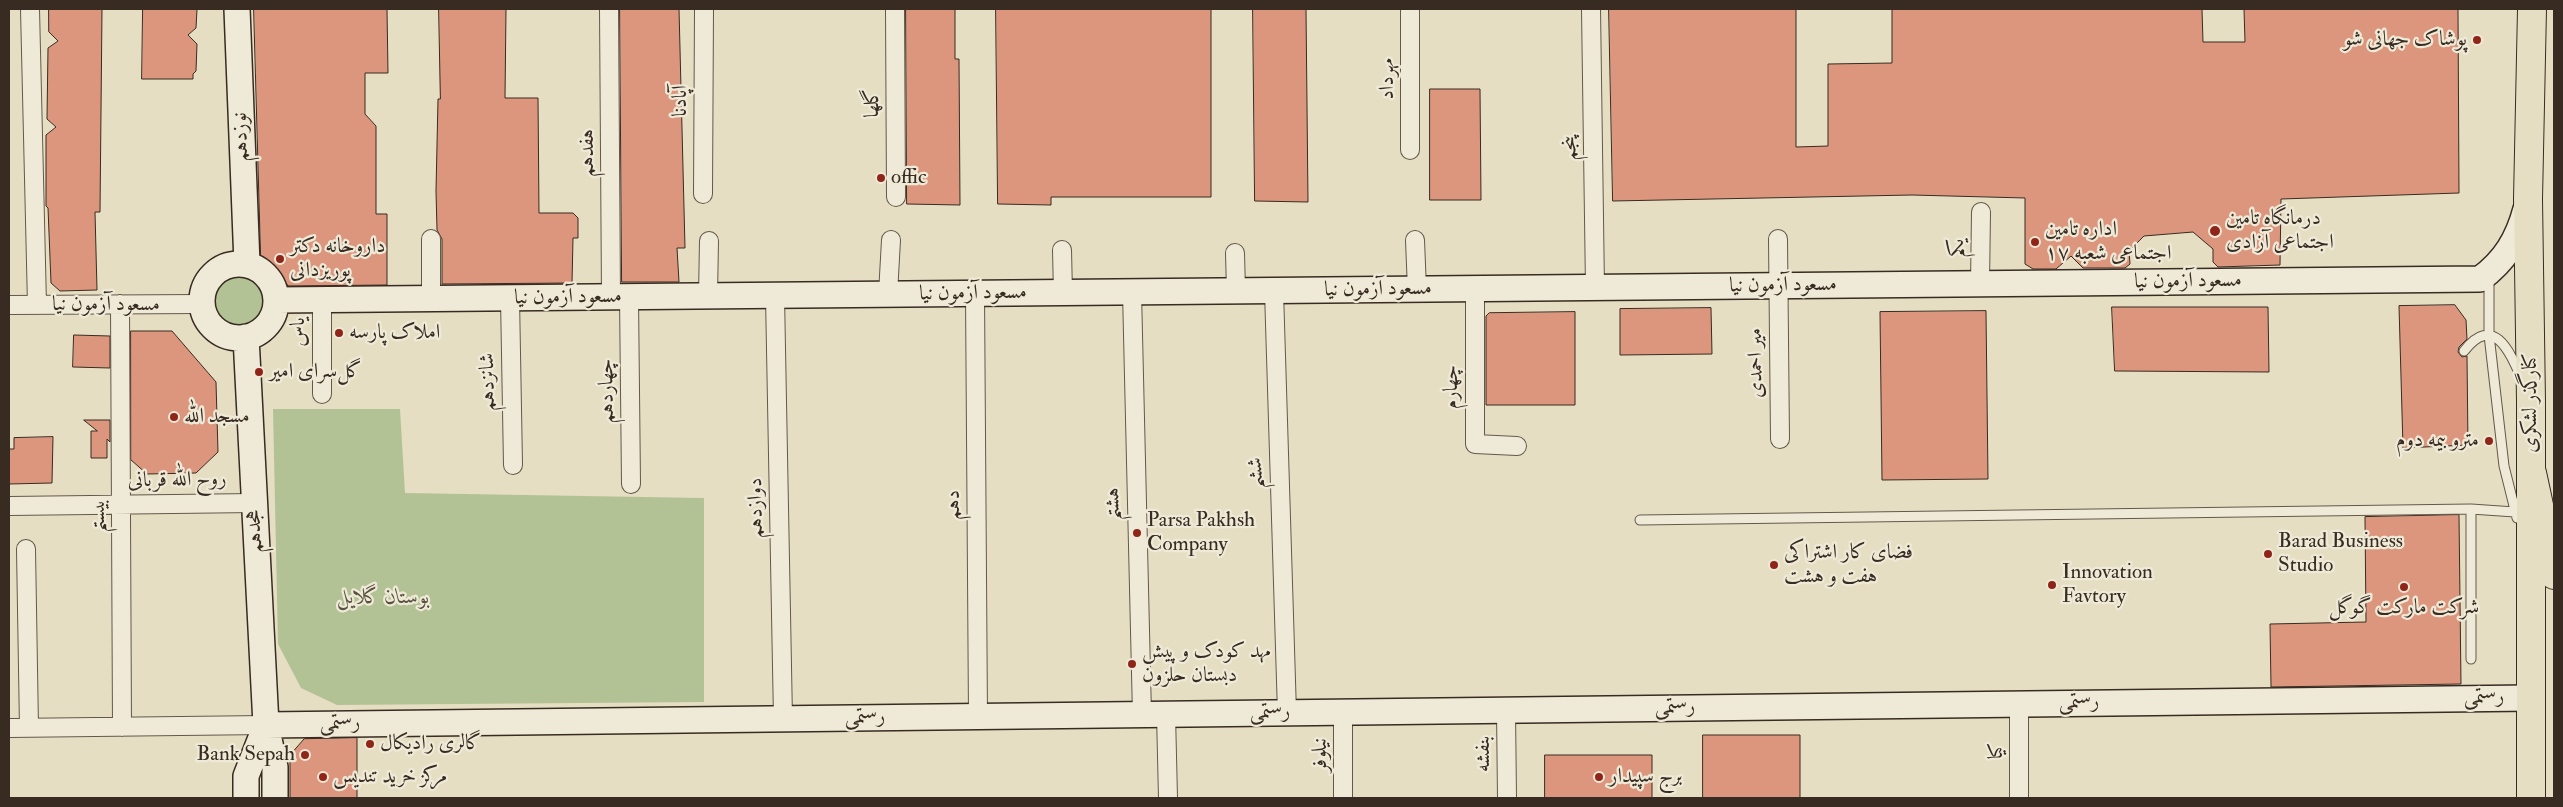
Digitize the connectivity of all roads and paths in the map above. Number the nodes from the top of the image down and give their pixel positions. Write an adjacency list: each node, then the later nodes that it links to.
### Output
1 (30, 9): 44 (street)
2 (237, 9): 21 (street, نوزدهم)
3 (609, 9): 36 (street, هفدهم)
4 (704, 9): 10 (street, آپادنا)
5 (895, 9): 11 (street, گلها)
6 (1410, 9): 9 (street, مهرداد)
7 (1592, 9): 25 (street, پنجم)
8 (2532, 9): 12 (main road, کنارگذر لشکری)
9 (1410, 150)
10 (703, 194)
11 (896, 197)
12 (2528, 200): 22 (street); 49 (main road, کنارگذر لشکری)
13 (1981, 212): 23 (street, یکم)
14 (431, 239): 38 (street)
15 (1778, 239): 24 (street, میر احمدی)
16 (709, 240): 34 (street)
17 (891, 240): 32 (street)
18 (1415, 240): 27 (street)
19 (1062, 250): 31 (street)
20 (1235, 253): 28 (street)
21 (246, 264): 39 (street); 42 (street)
22 (2484, 276): 23 (street, مسعود آزمون نیا); 45 (lane)
23 (1980, 284): 24 (street, مسعود آزمون نیا)
24 (1779, 286): 25 (street, مسعود آزمون نیا); 50 (street, میر احمدی)
25 (1595, 288): 26 (street, مسعود آزمون نیا)
26 (1475, 289): 27 (street, مسعود آزمون نیا); 51 (street, چهارم)
27 (1417, 290): 29 (street, مسعود آزمون نیا)
28 (1236, 291): 29 (street, مسعود آزمون نیا); 30 (street, مسعود آزمون نیا)
29 (1274, 291): 69 (street, ششم)
30 (1132, 292): 31 (street, مسعود آزمون نیا); 70 (street, هشتم)
31 (1063, 293): 33 (street, مسعود آزمون نیا)
32 (888, 294): 33 (street, مسعود آزمون نیا); 35 (street, مسعود آزمون نیا)
33 (975, 294): 71 (street, دهم)
34 (708, 296): 35 (street, مسعود آزمون نیا); 36 (street, مسعود آزمون نیا)
35 (775, 296): 72 (street, دوازدهم)
36 (620, 297): 37 (street, مسعود آزمون نیا); 54 (street, چهاردهم)
37 (510, 298): 38 (street, مسعود آزمون نیا); 52 (street, شانزدهم)
38 (431, 299): 40 (street, مسعود آزمون نیا)
39 (276, 300): 40 (street, مسعود آزمون نیا); 46 (street)
40 (322, 300): 48 (street, یاس)
41 (120, 304): 42 (street, مسعود آزمون نیا); 44 (street, مسعود آزمون نیا); 56 (street, بیستم)
42 (203, 304): 46 (street)
43 (9, 305): 44 (street, مسعود آزمون نیا)
44 (37, 305)
45 (2489, 335): 47 (lane); 49 (lane); 59 (lane)
46 (246, 337): 55 (street, هجدهم)
47 (2464, 351)
48 (322, 394)
49 (2531, 402): 53 (main road, کنارگذر لشکری)
50 (1780, 439)
51 (1517, 446)
52 (513, 465)
53 (2532, 474): 61 (main road, کنارگذر لشکری); 63 (main road)
54 (631, 484)
55 (255, 503): 56 (street, روح الله قربانی); 73 (street, هجدهم)
56 (121, 504): 57 (street, روح الله قربانی); 74 (street, بیستم)
57 (9, 506)
58 (2471, 509): 59 (lane); 60 (lane); 64 (lane)
59 (2515, 512): 61 (lane)
60 (1640, 520)
61 (2532, 546): 65 (main road, کنارگذر لشکری)
62 (26, 549): 76 (street)
63 (2554, 575)
64 (2471, 659)
65 (2530, 698): 66 (street, رستمی); 83 (main road, کنارگذر لشکری)
66 (2019, 704): 67 (street, رستمی); 82 (street, کیا)
67 (1506, 710): 68 (street, رستمی); 81 (street, بنفشه)
68 (1343, 712): 69 (street, رستمی); 80 (street, نیلوفر)
69 (1287, 713): 70 (street, رستمی)
70 (1154, 715): 71 (street, رستمی); 79 (street, هشتم)
71 (978, 717): 72 (street, رستمی)
72 (783, 719): 73 (street, رستمی)
73 (266, 725): 74 (street, رستمی); 77 (street); 78 (street, هجدهم)
74 (122, 727): 76 (street, رستمی)
75 (9, 728): 76 (street, رستمی)
76 (29, 728)
77 (246, 798)
78 (275, 798)
79 (1168, 798)
80 (1343, 798)
81 (1507, 798)
82 (2019, 798)
83 (2532, 798)

